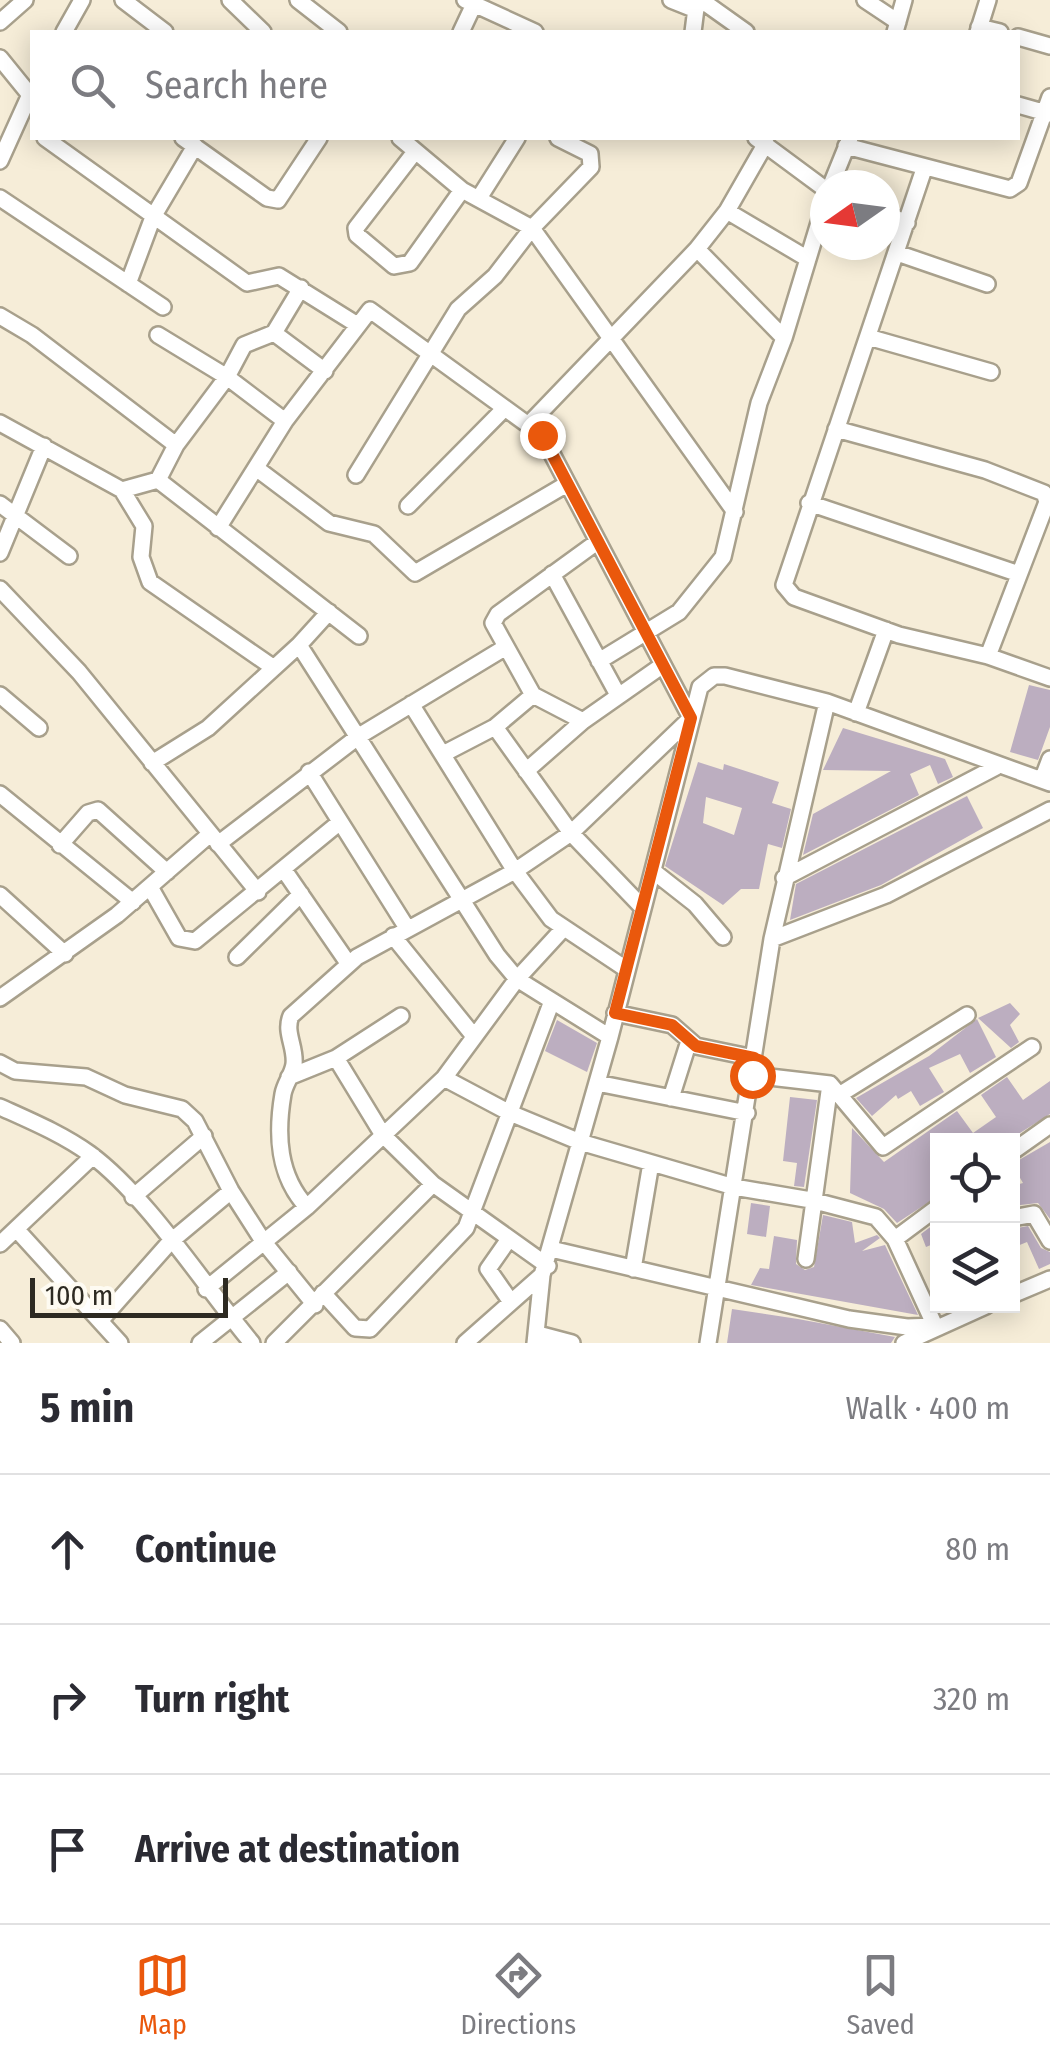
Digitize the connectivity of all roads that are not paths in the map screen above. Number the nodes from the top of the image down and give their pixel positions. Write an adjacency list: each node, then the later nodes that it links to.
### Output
1 (24, 0): 12 (street)
2 (82, 0): 14 (street)
3 (123, 0): 15 (street)
4 (230, 0): 16 (street)
5 (298, 0): 17 (street)
6 (672, 0): 11 (street)
7 (865, 0): 13 (street)
8 (904, 0): 13 (street)
9 (988, 0): 22 (street)
10 (472, 2): 18 (street); 19 (street)
11 (698, 3): 20 (street); 21 (street)
12 (0, 22)
13 (896, 27)
14 (65, 30)
15 (162, 30)
16 (261, 30)
17 (336, 30)
18 (463, 30)
19 (532, 30)
20 (693, 30)
21 (743, 30)
22 (979, 30)
23 (1020, 38): 24 (street)
24 (1050, 46)
25 (0, 58): 26 (street)
26 (30, 91)
27 (30, 98): 30 (street)
28 (1020, 105): 29 (street)
29 (1049, 108): 41 (street)
30 (26, 123): 40 (street)
31 (48, 140): 48 (street)
32 (313, 140): 37 (street)
33 (404, 140): 39 (street)
34 (516, 140): 46 (street)
35 (562, 140): 51 (street)
36 (761, 140): 43 (street); 47 (street)
37 (189, 142): 48 (street)
38 (848, 142): 41 (street); 42 (street)
39 (414, 153): 44 (street); 44 (street)
40 (0, 162)
41 (924, 169): 50 (street)
42 (836, 170)
43 (810, 174)
44 (462, 190): 46 (street)
45 (0, 198): 58 (street)
46 (479, 198): 51 (street)
47 (727, 210): 53 (street); 56 (street)
48 (153, 217): 58 (street); 60 (street)
49 (900, 220): 50 (street)
50 (907, 223): 52 (street)
51 (532, 228): 67 (street); 69 (street)
52 (900, 244)
53 (697, 249): 67 (street); 68 (street)
54 (810, 252): 56 (street)
55 (900, 254): 59 (street)
56 (808, 259): 68 (street)
57 (895, 260): 66 (street)
58 (128, 284): 61 (street)
59 (987, 284)
60 (301, 288): 63 (street); 64 (street)
61 (163, 307)
62 (0, 316): 78 (street)
63 (356, 324): 69 (street); 70 (street)
64 (274, 333): 70 (street); 72 (street)
65 (158, 335): 72 (street)
66 (868, 337): 71 (street); 77 (street)
67 (613, 338): 75 (street); 88 (street)
68 (784, 338): 88 (street)
69 (433, 356): 73 (street); 81 (street)
70 (325, 371): 74 (street)
71 (992, 372)
72 (227, 377): 74 (street); 78 (street)
73 (505, 408): 75 (street); 86 (street)
74 (286, 421): 80 (street)
75 (531, 422): 83 (street)
76 (0, 423): 79 (street)
77 (836, 429): 85 (street); 94 (street)
78 (176, 444): 82 (street)
79 (44, 446): 84 (street); 87 (street)
80 (256, 468): 83 (street); 89 (street)
81 (356, 475)
82 (158, 480): 84 (street); 89 (street)
83 (567, 484): 90 (street)
84 (122, 490): 105 (street)
85 (809, 502): 94 (street); 97 (street)
86 (408, 506)
87 (8, 508): 91 (street); 92 (street)
88 (735, 512): 98 (street)
89 (218, 528): 96 (street)
90 (597, 542): 93 (street); 98 (street)
91 (0, 553)
92 (69, 556)
93 (552, 574): 101 (street); 103 (street)
94 (1019, 574): 102 (street)
95 (0, 589): 120 (street)
96 (329, 612): 99 (street); 100 (street)
97 (886, 630): 102 (street); 112 (street)
98 (643, 634): 103 (street); 104 (street)
99 (358, 636)
100 (299, 645): 105 (street); 117 (street)
101 (506, 646): 108 (street); 111 (street)
102 (988, 656): 106 (street)
103 (599, 661): 109 (street)
104 (660, 667): 109 (street); 113 (street)
105 (274, 668): 120 (street)
106 (1050, 678)
107 (0, 695): 116 (street)
108 (533, 695): 114 (street); 115 (street)
109 (618, 695): 114 (street)
110 (827, 702): 112 (street); 113 (street); 135 (street)
111 (411, 704): 117 (street); 118 (street)
112 (856, 713): 121 (street)
113 (691, 718): 128 (street); 133 (street)
114 (583, 721): 122 (street)
115 (495, 727): 118 (street); 122 (street)
116 (39, 728)
117 (359, 736): 123 (street); 140 (street)
118 (443, 754): 132 (street)
119 (1050, 758): 124 (street)
120 (152, 763): 129 (street)
121 (996, 767): 124 (street); 135 (street)
122 (526, 770): 128 (street)
123 (309, 772): 127 (street); 129 (street)
124 (1046, 782)
125 (0, 794): 130 (street)
126 (1050, 810): 146 (street)
127 (340, 822): 131 (street); 144 (street)
128 (571, 832): 132 (street); 142 (street)
129 (214, 839): 134 (street); 137 (street)
130 (60, 845): 134 (street); 141 (street)
131 (284, 870): 137 (street); 138 (street)
132 (515, 870): 140 (street); 143 (street)
133 (653, 870): 142 (street); 145 (street)
134 (166, 872): 136 (street)
135 (784, 878): 146 (street)
136 (150, 887): 137 (street); 141 (street)
137 (258, 892)
138 (301, 894): 148 (street); 149 (street)
139 (0, 895): 147 (street)
140 (462, 899): 144 (street); 151 (street)
141 (133, 902): 147 (street)
142 (643, 908): 150 (street)
143 (563, 930): 150 (street); 151 (street)
144 (400, 932): 149 (street); 157 (street)
145 (723, 937)
146 (772, 940): 163 (street)
147 (65, 954): 152 (street)
148 (237, 957)
149 (348, 963): 164 (street)
150 (626, 969): 154 (street)
151 (517, 979): 153 (street); 157 (street)
152 (0, 998)
153 (552, 1000): 158 (street); 171 (street)
154 (615, 1013): 158 (street); 159 (street)
155 (967, 1015): 167 (street)
156 (401, 1016): 161 (street)
157 (473, 1035): 165 (street)
158 (610, 1037): 166 (street)
159 (689, 1041): 163 (street); 168 (street)
160 (1032, 1047): 167 (street)
161 (336, 1058): 164 (street); 173 (street)
162 (0, 1063): 174 (street)
163 (753, 1066): 167 (street); 170 (street)
164 (289, 1078): 184 (street)
165 (444, 1078): 171 (street); 173 (street)
166 (597, 1083): 168 (street); 175 (street)
167 (834, 1090): 183 (street)
168 (672, 1098): 170 (street)
169 (2, 1111): 177 (street)
170 (747, 1112): 180 (street)
171 (510, 1114): 175 (street); 185 (street)
172 (1050, 1125): 176 (street)
173 (383, 1135): 179 (street); 184 (street)
174 (204, 1136): 181 (street); 182 (street)
175 (580, 1142): 178 (street); 195 (street)
176 (1020, 1146)
177 (93, 1156): 182 (street); 188 (street)
178 (651, 1163): 180 (street); 197 (street)
179 (433, 1184): 185 (street); 204 (street)
180 (734, 1187): 183 (street); 202 (street)
181 (231, 1191): 191 (street); 193 (street)
182 (133, 1197): 193 (street)
183 (811, 1200): 189 (street); 196 (street)
184 (307, 1208): 191 (street)
185 (471, 1213): 190 (street); 204 (street)
186 (930, 1215): 189 (street)
187 (1020, 1217): 192 (street)
188 (16, 1230): 194 (street); 208 (street)
189 (895, 1239): 209 (street)
190 (509, 1240): 198 (street); 205 (street)
191 (264, 1241): 199 (street); 201 (street)
192 (1050, 1241)
193 (170, 1242): 201 (street); 208 (street)
194 (0, 1244)
195 (551, 1249): 197 (street); 198 (street)
196 (806, 1260)
197 (633, 1270): 202 (street)
198 (545, 1271): 205 (street); 211 (street)
199 (289, 1272): 204 (street); 207 (street)
200 (1050, 1279): 203 (street)
201 (206, 1289): 207 (street)
202 (719, 1291): 209 (street); 219 (street)
203 (1020, 1291)
204 (320, 1299): 216 (street)
205 (512, 1302): 217 (street)
206 (968, 1313): 209 (street)
207 (230, 1317): 214 (street); 215 (street)
208 (100, 1321): 213 (street)
209 (936, 1326): 220 (street)
210 (0, 1329): 212 (street)
211 (537, 1338): 218 (street)
212 (12, 1343)
213 (120, 1343)
214 (200, 1343)
215 (252, 1343)
216 (274, 1343)
217 (465, 1343)
218 (572, 1343)
219 (708, 1343)
220 (904, 1343)

